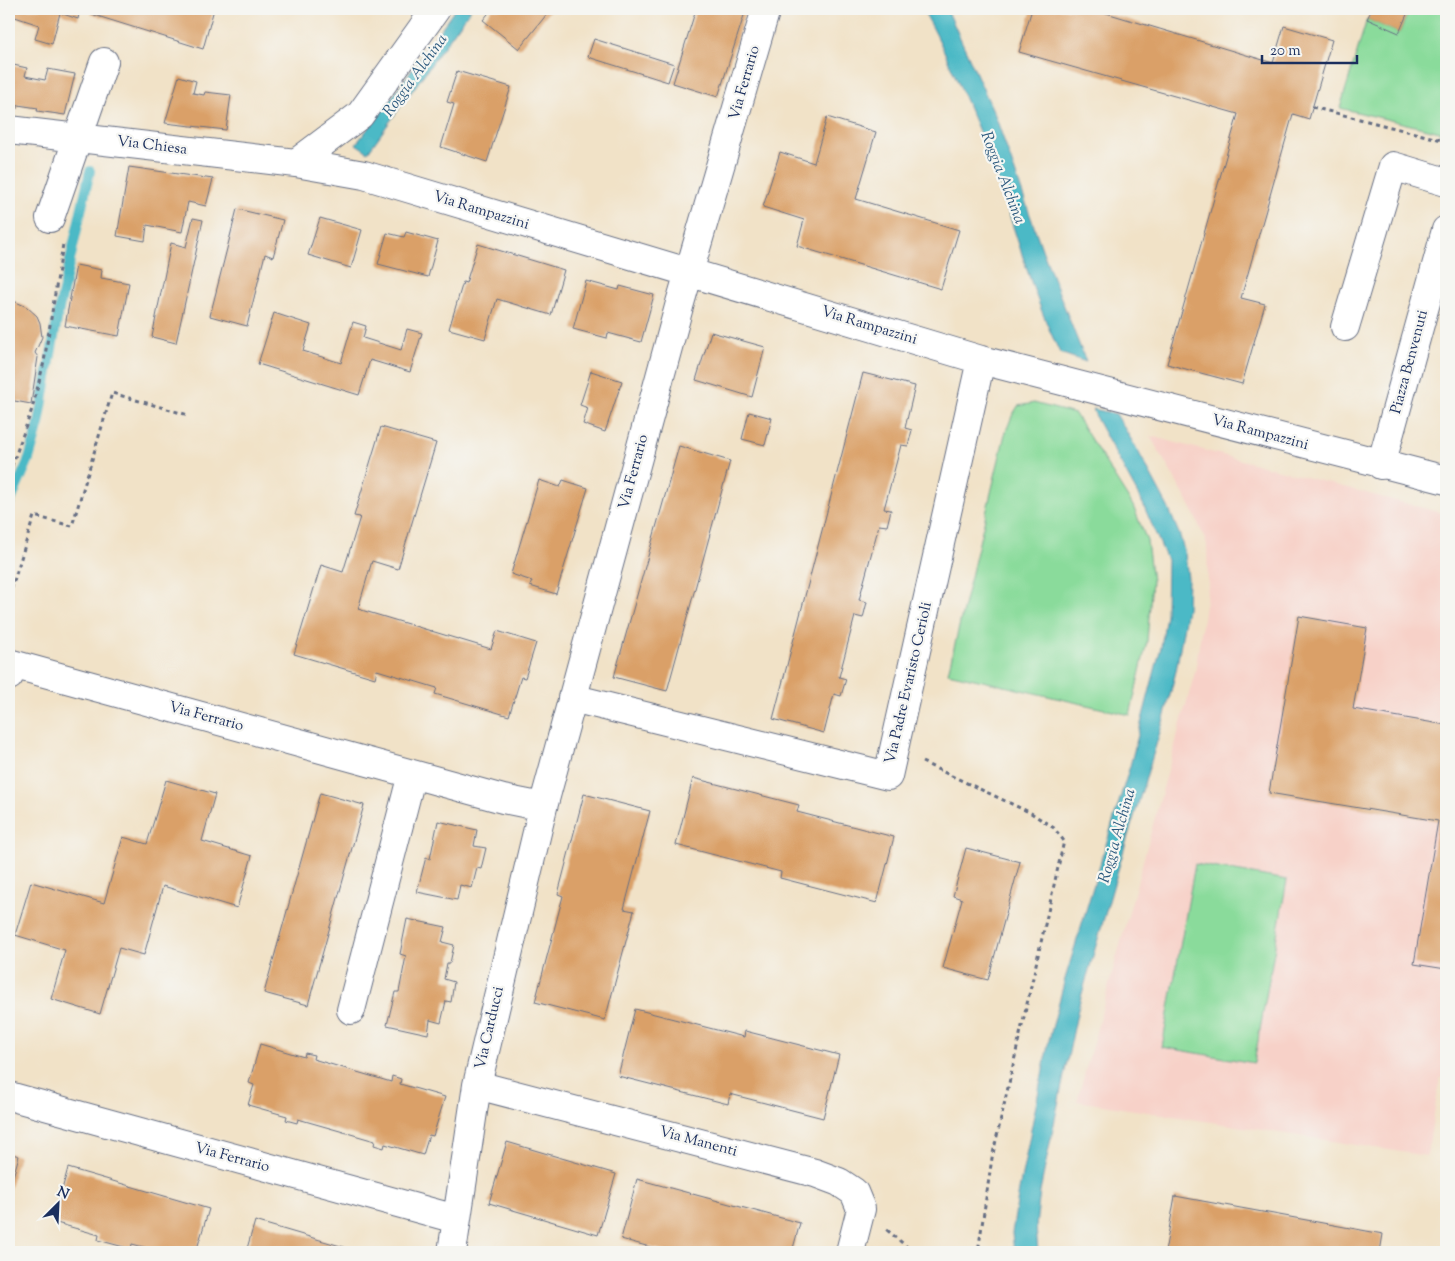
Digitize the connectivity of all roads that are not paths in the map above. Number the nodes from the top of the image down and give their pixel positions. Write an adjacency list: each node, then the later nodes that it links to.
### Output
1 (436, 9): 6 (street)
2 (766, 9): 10 (street, Via Ferrario)
3 (104, 62): 5 (street)
4 (9, 130): 5 (street, Via Chiesa)
5 (78, 138): 6 (street, Via Chiesa); 8 (street)
6 (296, 163): 10 (street, Via Rampazzini)
7 (1446, 182): 11 (street)
8 (50, 218)
9 (1446, 230): 13 (street, Piazza Benvenuti)
10 (690, 272): 12 (street, Via Rampazzini); 16 (street, Via Ferrario)
11 (1345, 327)
12 (981, 360): 13 (street, Via Rampazzini); 16 (street, Via Padre Evaristo Cerioli)
13 (1381, 465): 14 (street, Via Rampazzini)
14 (1446, 480)
15 (9, 676): 17 (street, Via Ferrario)
16 (572, 698): 18 (street, Via Ferrario)
17 (412, 774): 18 (street, Via Ferrario); 19 (street)
18 (543, 807): 20 (street, Via Carducci)
19 (351, 1010)
20 (477, 1085): 22 (street, Via Carducci); 24 (street, Via Manenti)
21 (9, 1096): 22 (street, Via Ferrario)
22 (456, 1220): 23 (street, Via Carducci)
23 (452, 1252)
24 (850, 1252)

